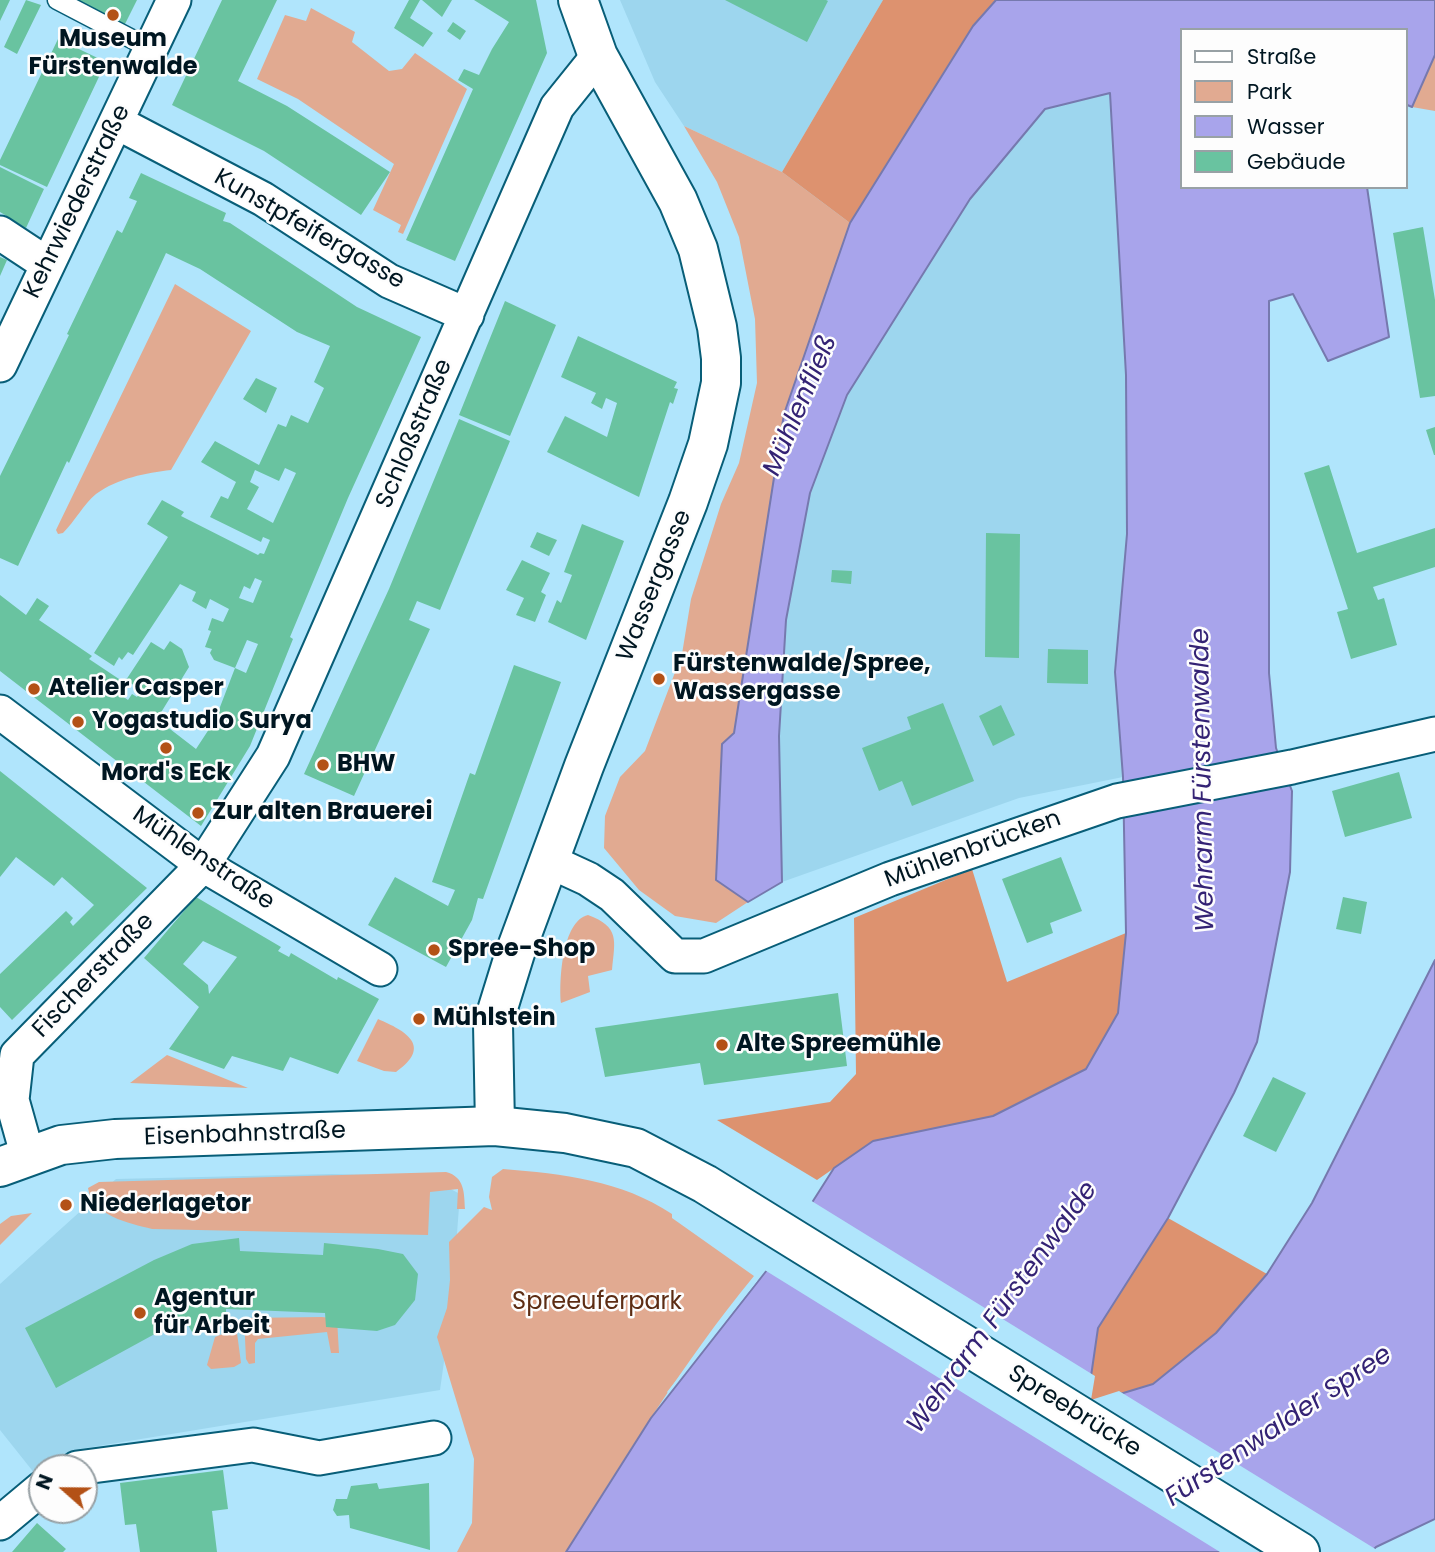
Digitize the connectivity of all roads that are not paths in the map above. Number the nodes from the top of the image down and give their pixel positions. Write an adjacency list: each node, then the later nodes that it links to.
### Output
1 (57, 0): 4 (lane)
2 (174, 0): 4 (street, Kehrwiederstraße)
3 (578, 0): 5 (main road)
4 (151, 49): 6 (street, Kehrwiederstraße)
5 (597, 56): 9 (street, Schloßstraße); 13 (main road, Wassergasse)
6 (116, 122): 8 (street, Kehrwiederstraße); 9 (street, Kunstpfeifergasse)
7 (0, 233): 8 (street)
8 (47, 264): 10 (street, Kehrwiederstraße)
9 (467, 315): 14 (street, Schloßstraße)
10 (0, 365)
11 (0, 712): 14 (street, Mühlenstraße)
12 (1435, 734): 13 (street, Mühlenbrücken)
13 (548, 861): 17 (main road, Wassergasse)
14 (203, 865): 15 (street, Mühlenstraße); 16 (street, Fischerstraße)
15 (380, 969)
16 (6, 1097): 18 (street, Fischerstraße)
17 (495, 1126): 18 (main road, Eisenbahnstraße); 19 (main road, Eisenbahnstraße)
18 (14, 1162)
19 (705, 1184): 24 (main road, Spreebrücke)
20 (434, 1438): 21 (street)
21 (98, 1465)
22 (28, 1500): 23 (street)
23 (0, 1523)
24 (1300, 1552)

